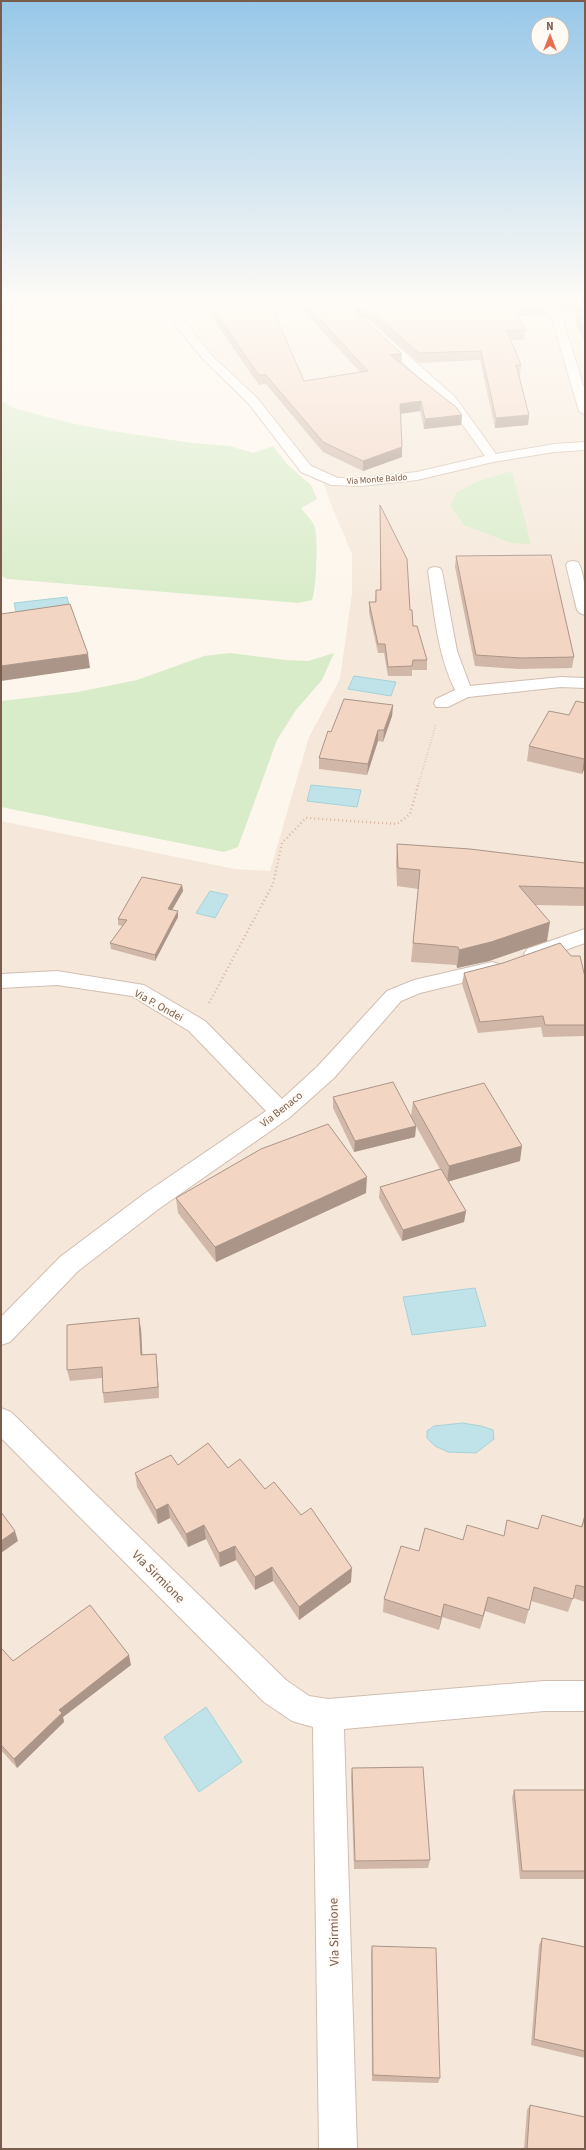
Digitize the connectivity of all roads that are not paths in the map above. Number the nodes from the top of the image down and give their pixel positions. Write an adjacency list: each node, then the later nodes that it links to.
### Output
1 (253, 401): 6 (street, Via Monte Baldo)
2 (452, 401): 6 (street)
3 (582, 401): 4 (street)
4 (585, 411)
5 (585, 446): 6 (street, Via Monte Baldo)
6 (493, 458)
7 (573, 566): 9 (street)
8 (435, 571): 11 (street)
9 (585, 610)
10 (585, 683): 11 (street)
11 (464, 692): 12 (street)
12 (442, 703)
13 (585, 936): 15 (street, Via Benaco)
14 (1, 981): 15 (street, Via P. Ondei)
15 (281, 1112): 16 (street, Via Benaco)
16 (1, 1334)
17 (1, 1420): 19 (street, Via Sirmione)
18 (585, 1696): 19 (street, Via Sirmione)
19 (328, 1715): 20 (street, Via Sirmione)
20 (338, 2149)

